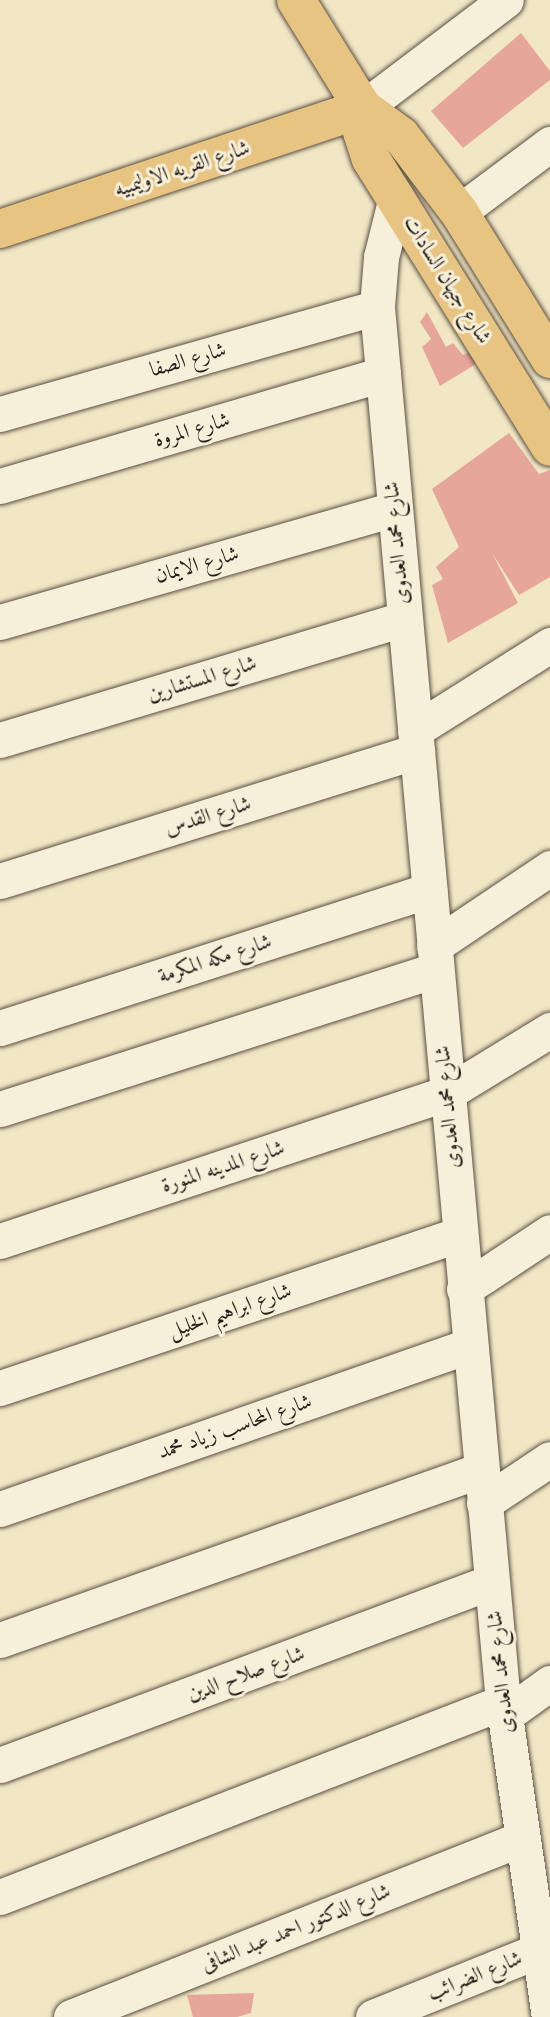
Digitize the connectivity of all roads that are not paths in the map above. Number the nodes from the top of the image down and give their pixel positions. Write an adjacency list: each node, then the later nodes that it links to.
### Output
1 (296, 0): 3 (main road, شارع جيهان السادات)
2 (506, 0): 3 (street)
3 (363, 108): 5 (main road, شارع جيهان السادات); 6 (main road, شارع جيهان السادات); 7 (main road, شارع القريه الاوليمبيه)
4 (550, 144): 6 (street)
5 (396, 197): 8 (street, شارع محمد العدوى); 12 (main road, شارع جيهان السادات)
6 (459, 212): 9 (main road, شارع جيهان السادات)
7 (0, 229)
8 (377, 307): 10 (street, شارع محمد العدوى); 11 (street, شارع الصفا)
9 (547, 347)
10 (383, 374): 13 (street, شارع المروة); 14 (street, شارع محمد العدوى)
11 (0, 414)
12 (550, 447)
13 (0, 486)
14 (394, 509): 15 (street, شارع محمد العدوى); 16 (street, شارع الايمان)
15 (404, 619): 18 (street, شارع المستشارين); 19 (street, شارع محمد العدوى)
16 (0, 622)
17 (550, 645): 19 (street, شارع القدس)
18 (0, 740)
19 (416, 741): 21 (street, شارع القدس); 22 (street, شارع محمد العدوى)
20 (550, 868): 23 (street)
21 (0, 881)
22 (429, 890): 23 (street, شارع محمد العدوى); 24 (street, شارع مكه المكرمة)
23 (435, 958): 26 (street, شارع محمد العدوى); 27 (street)
24 (0, 1028)
25 (550, 1030): 26 (street, شارع المدينه المنورة)
26 (447, 1093): 29 (street, شارع محمد العدوى); 30 (street, شارع المدينه المنورة)
27 (0, 1109)
28 (550, 1232): 31 (street)
29 (460, 1234): 31 (street, شارع محمد العدوى); 33 (street, شارع ابراهيم الخليل)
30 (0, 1241)
31 (464, 1289): 32 (street, شارع محمد العدوى)
32 (470, 1345): 35 (street, شارع محمد العدوى); 36 (street, شارع المحاسب زياد محمد)
33 (0, 1388)
34 (550, 1459): 35 (street)
35 (482, 1487): 37 (street, شارع محمد العدوى); 38 (street)
36 (0, 1510)
37 (491, 1582): 40 (street, شارع محمد العدوى); 41 (street, شارع صلاح الدين)
38 (0, 1640)
39 (550, 1682): 40 (street)
40 (504, 1709): 42 (street, شارع محمد العدوى); 43 (street)
41 (0, 1765)
42 (521, 1839): 44 (street, شارع محمد العدوى); 46 (street, شارع الدكتور احمد عبد الشافى)
43 (0, 1897)
44 (540, 1900): 45 (street, شارع محمد العدوى)
45 (537, 1951): 47 (street, شارع الضرائب); 48 (street, شارع محمد العدوى)
46 (71, 2017)
47 (373, 2017)
48 (548, 2017)

